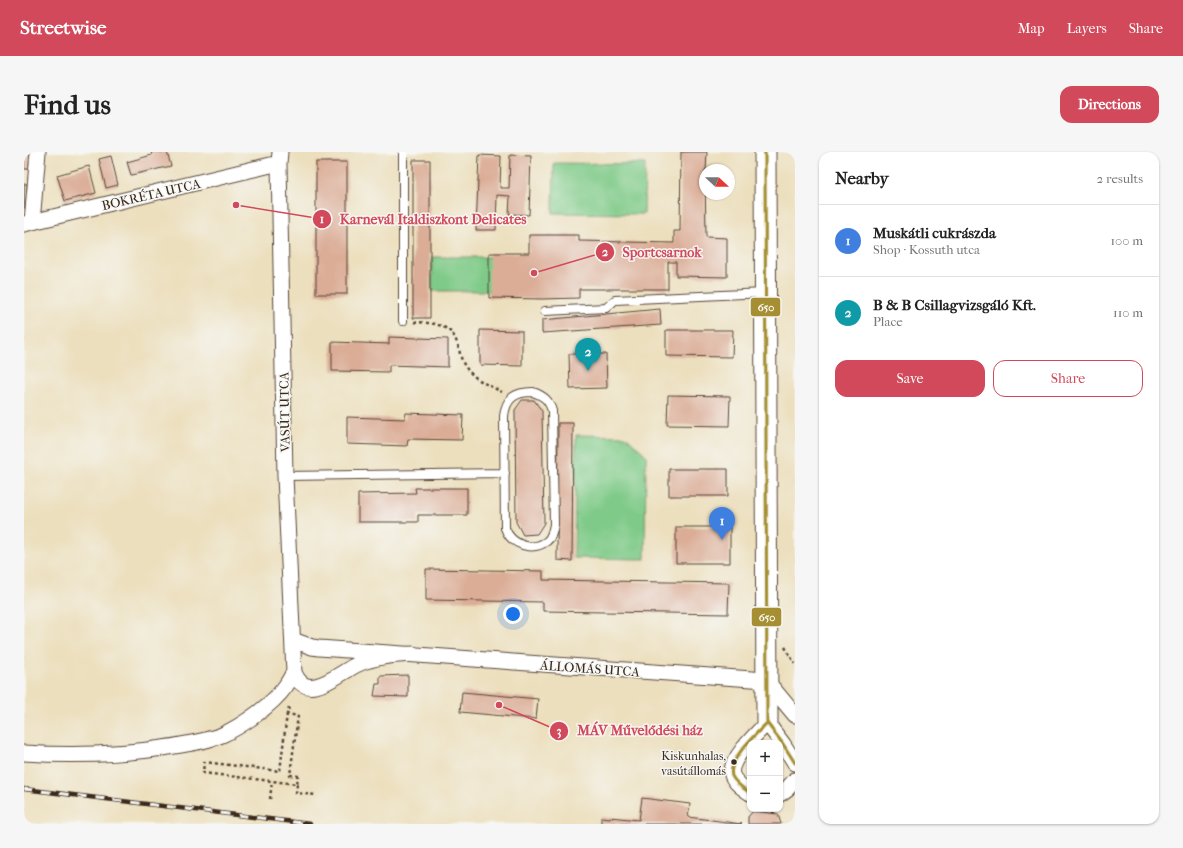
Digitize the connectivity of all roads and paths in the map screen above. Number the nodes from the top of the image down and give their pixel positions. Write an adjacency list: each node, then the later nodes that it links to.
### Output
1 (38, 152): 5 (street)
2 (403, 152): 8 (lane)
3 (765, 152): 6 (street)
4 (279, 158): 5 (street, BOKRÉTA UTCA); 11 (street, VASÚT UTCA)
5 (28, 223)
6 (765, 293): 7 (lane); 15 (street)
7 (545, 311)
8 (403, 321): 9 (path)
9 (512, 397): 10 (lane); 10 (lane)
10 (505, 473): 11 (lane)
11 (285, 476): 12 (street, VASÚT UTCA)
12 (293, 640): 13 (street, ÁLLOMÁS UTCA); 14 (street, VASÚT UTCA)
13 (413, 654): 14 (street, ÁLLOMÁS UTCA); 15 (street, ÁLLOMÁS UTCA)
14 (294, 672): 20 (street)
15 (766, 680): 18 (street); 19 (street)
16 (290, 700): 17 (path)
17 (287, 714): 23 (path); 24 (path)
18 (795, 715)
19 (766, 723): 21 (street); 25 (street)
20 (24, 753)
21 (795, 763)
22 (795, 780): 26 (street)
23 (272, 781): 24 (path); 28 (path)
24 (296, 784): 27 (path)
25 (747, 790)
26 (783, 792)
27 (316, 795)
28 (270, 799)

